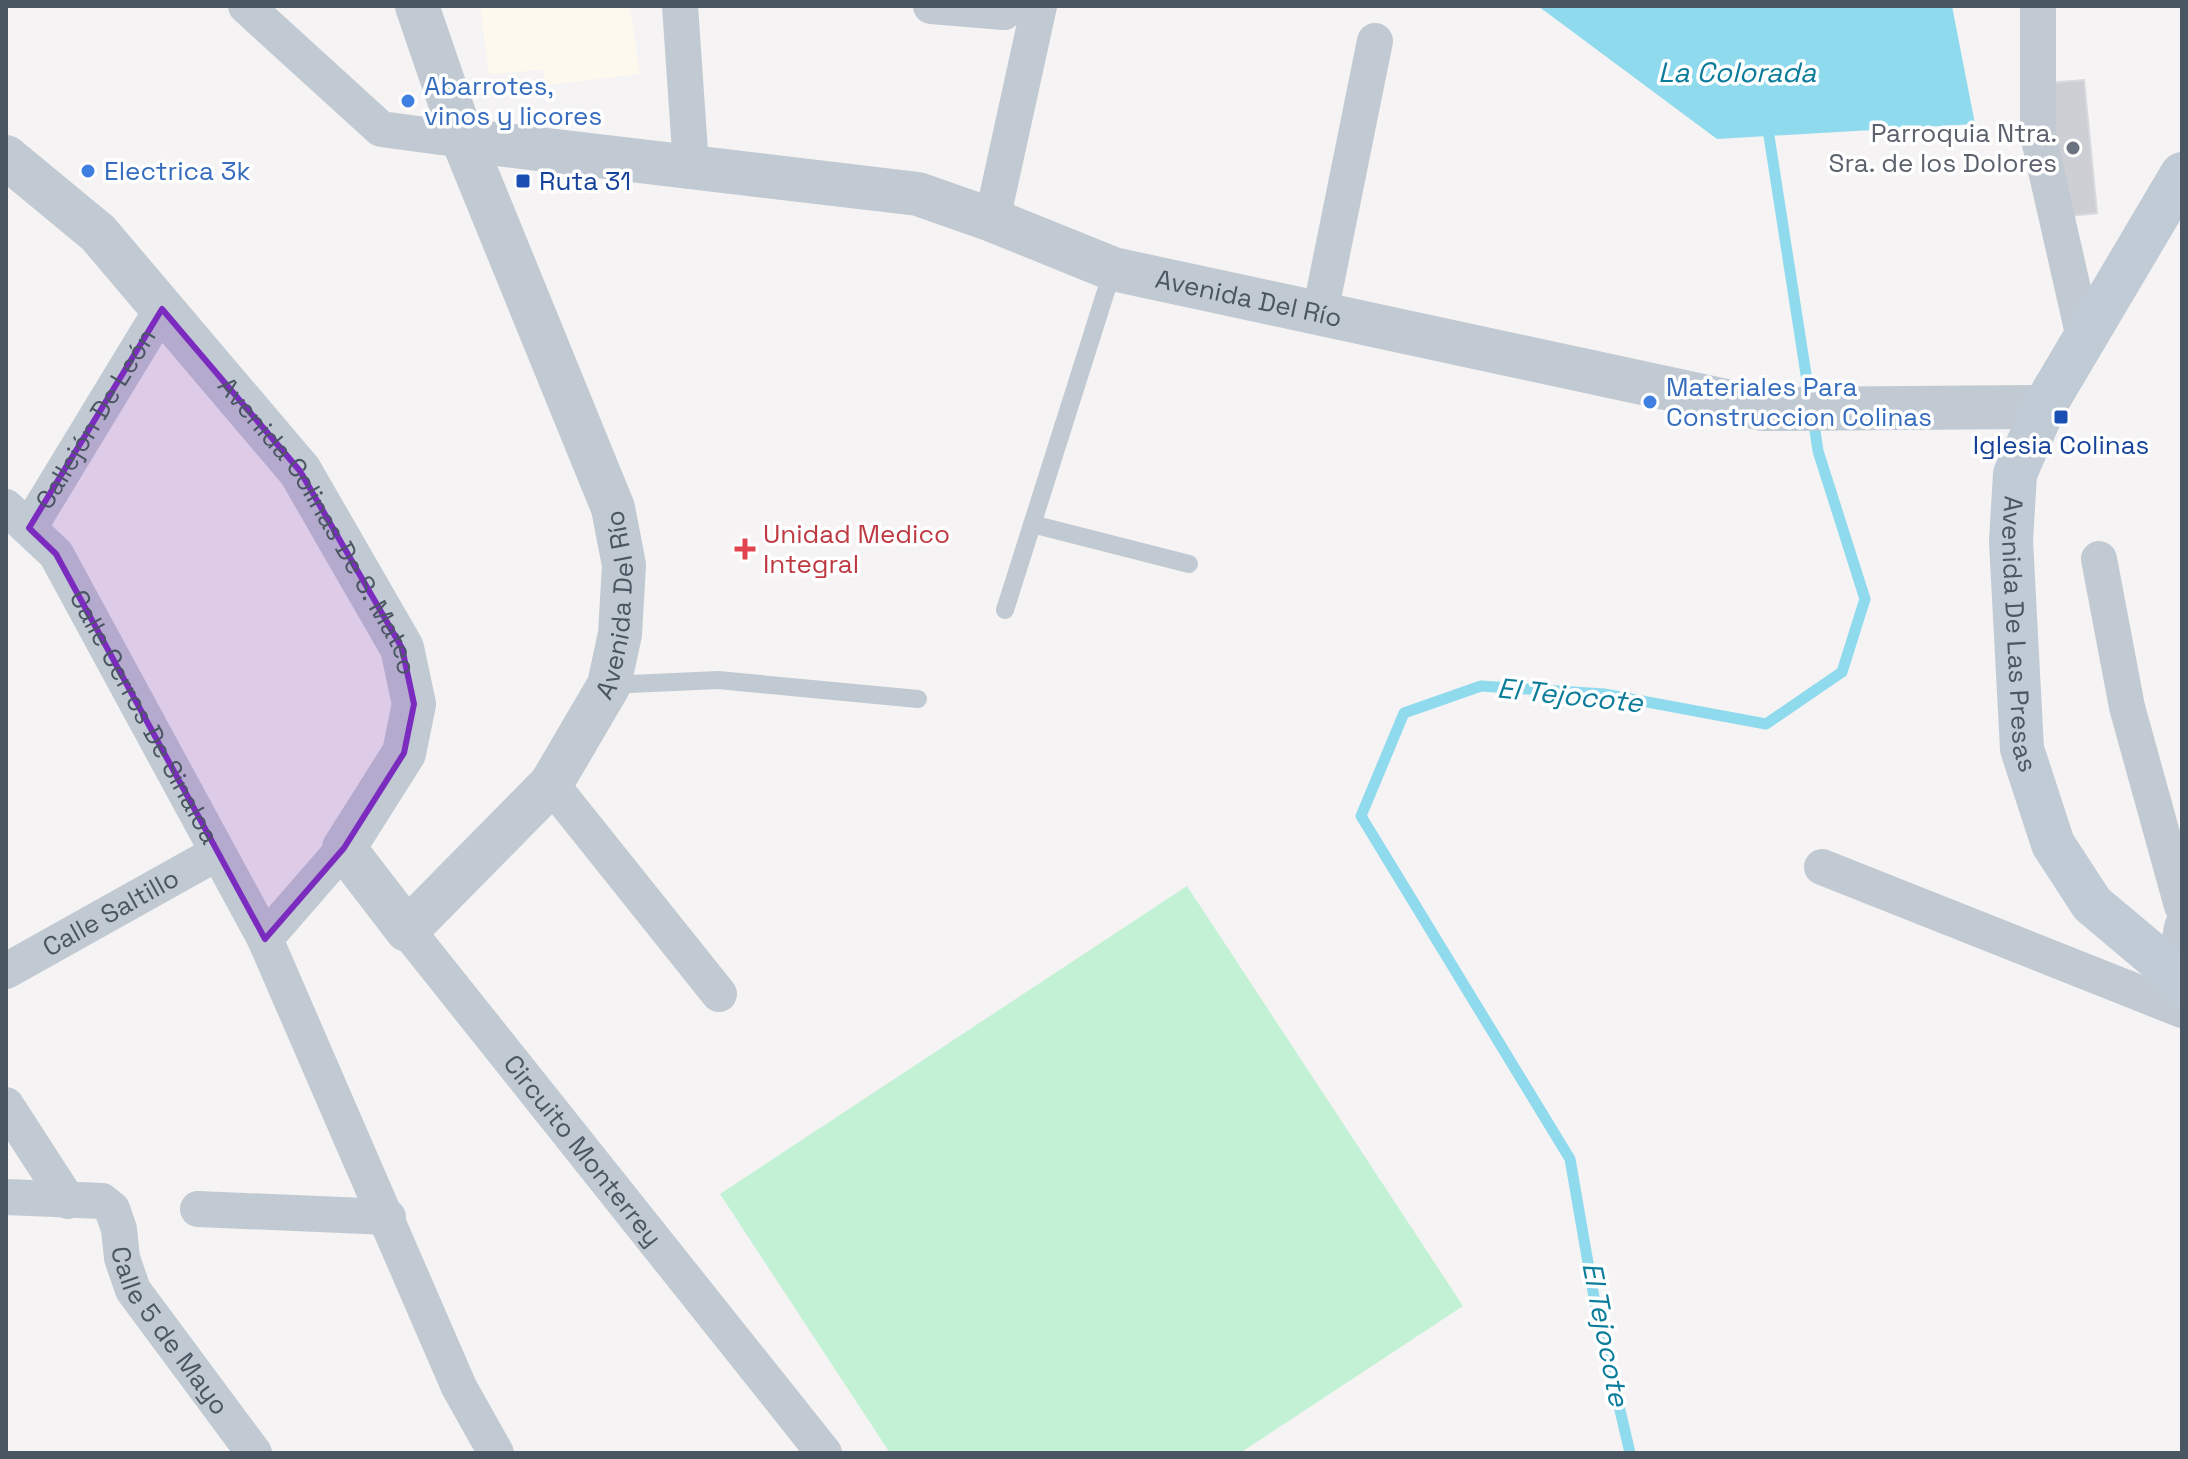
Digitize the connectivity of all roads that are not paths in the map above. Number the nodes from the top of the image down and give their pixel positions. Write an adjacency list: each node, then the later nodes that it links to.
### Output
1 (246, 6): 9 (street, Avenida Del Río)
2 (417, 6): 9 (street)
3 (680, 6): 11 (street)
4 (931, 6): 7 (street)
5 (1039, 6): 13 (street)
6 (2038, 6): 17 (street)
7 (1004, 12)
8 (1375, 41): 16 (street)
9 (463, 140): 11 (street, Avenida Del Río); 24 (street, Avenida Del Río)
10 (6, 157): 15 (street, Avenida Colinas De S. Mateo)
11 (691, 166): 13 (street, Avenida Del Río)
12 (2182, 174): 17 (main road, Avenida De Las Presas)
13 (992, 220): 14 (street, Avenida Del Río)
14 (1113, 269): 16 (street, Avenida Del Río); 20 (lane)
15 (162, 309): 19 (street, Callejón De León); 27 (street, Avenida Colinas De S. Mateo)
16 (1320, 313): 18 (street, Avenida Del Río)
17 (2085, 342): 18 (main road, Avenida De Las Presas)
18 (2044, 407): 35 (main road, Avenida De Las Presas)
19 (17, 517): 28 (street, Calle Cerros De Sinaloa)
20 (1032, 524): 22 (lane); 23 (lane)
21 (2099, 559): 30 (street)
22 (1189, 564)
23 (1005, 610)
24 (609, 685): 25 (lane); 26 (street, Avenida Del Río)
25 (918, 699)
26 (551, 784): 32 (street, Avenida Del Río); 36 (street)
27 (344, 848): 32 (street, Circuito Monterrey); 33 (street, Avenida Colinas De S. Mateo)
28 (217, 853): 33 (street, Calle Cerros De Sinaloa); 34 (street, Calle Saltillo)
29 (1822, 867): 35 (street)
30 (2182, 906)
31 (2182, 927): 35 (street)
32 (407, 930): 44 (street, Circuito Monterrey)
33 (265, 939): 41 (street)
34 (6, 971)
35 (2179, 989)
36 (719, 994)
37 (6, 1105): 39 (street, Calle 5 de Mayo)
38 (6, 1197): 39 (street)
39 (85, 1201): 42 (street, Calle 5 de Mayo)
40 (198, 1209): 41 (street)
41 (388, 1217): 43 (street)
42 (254, 1453)
43 (496, 1453)
44 (824, 1453)

